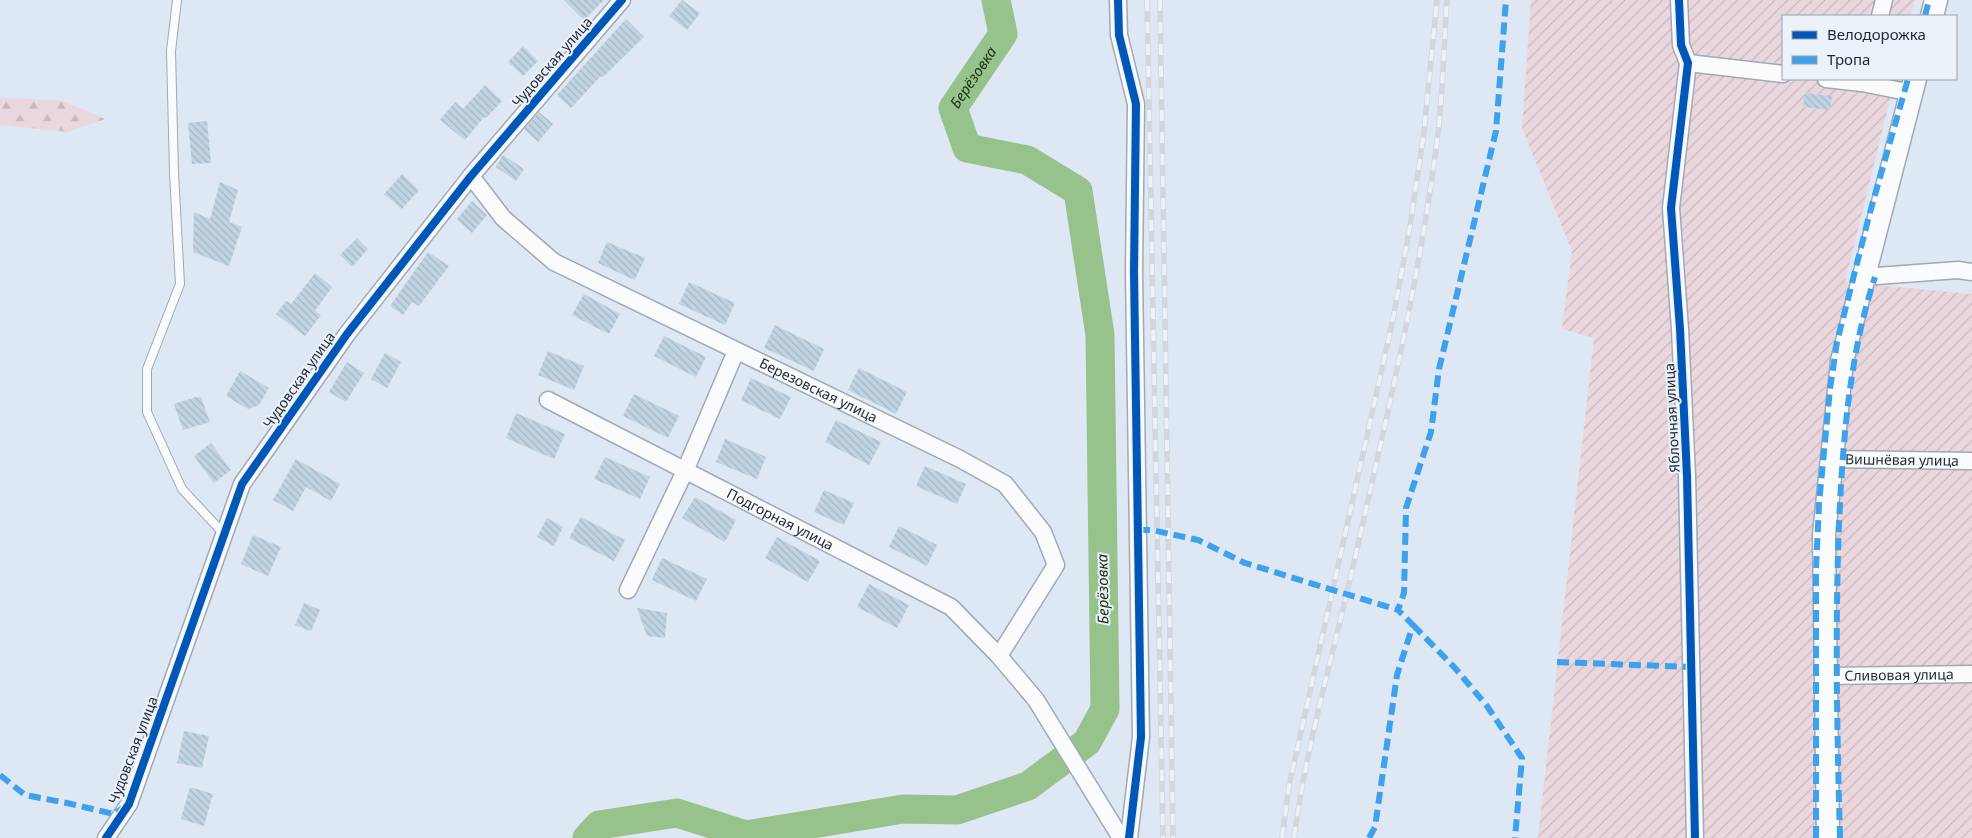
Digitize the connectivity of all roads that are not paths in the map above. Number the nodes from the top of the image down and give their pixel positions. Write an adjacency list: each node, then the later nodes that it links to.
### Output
1 (177, 0): 22 (lane)
2 (622, 0): 14 (street, Чудовская улица)
3 (1118, 0): 29 (street)
4 (1679, 0): 9 (street, Яблочная улица)
5 (1884, 0): 7 (street)
6 (1936, 0): 8 (street)
7 (1880, 15)
8 (1932, 15)
9 (1688, 63): 10 (street); 30 (street, Яблочная улица)
10 (1782, 74)
11 (1844, 80): 12 (street)
12 (1862, 81): 13 (street)
13 (1914, 86): 16 (street)
14 (471, 176): 17 (street, Березовская улица); 22 (street, Чудовская улица)
15 (1967, 270): 16 (street)
16 (1863, 277): 19 (street)
17 (736, 351): 21 (street); 24 (street, Березовская улица)
18 (548, 400): 21 (street, Подгорная улица)
19 (1832, 459): 20 (street, Вишнёвая улица); 26 (street)
20 (1972, 461)
21 (685, 471): 23 (street); 24 (street, Подгорная улица)
22 (224, 534): 27 (street, Чудовская улица)
23 (628, 590)
24 (999, 656): 28 (street, Подгорная улица)
25 (1972, 674): 26 (street, Сливовая улица)
26 (1825, 676): 31 (street)
27 (106, 838)
28 (1121, 838)
29 (1128, 838)
30 (1695, 838)
31 (1828, 838)

